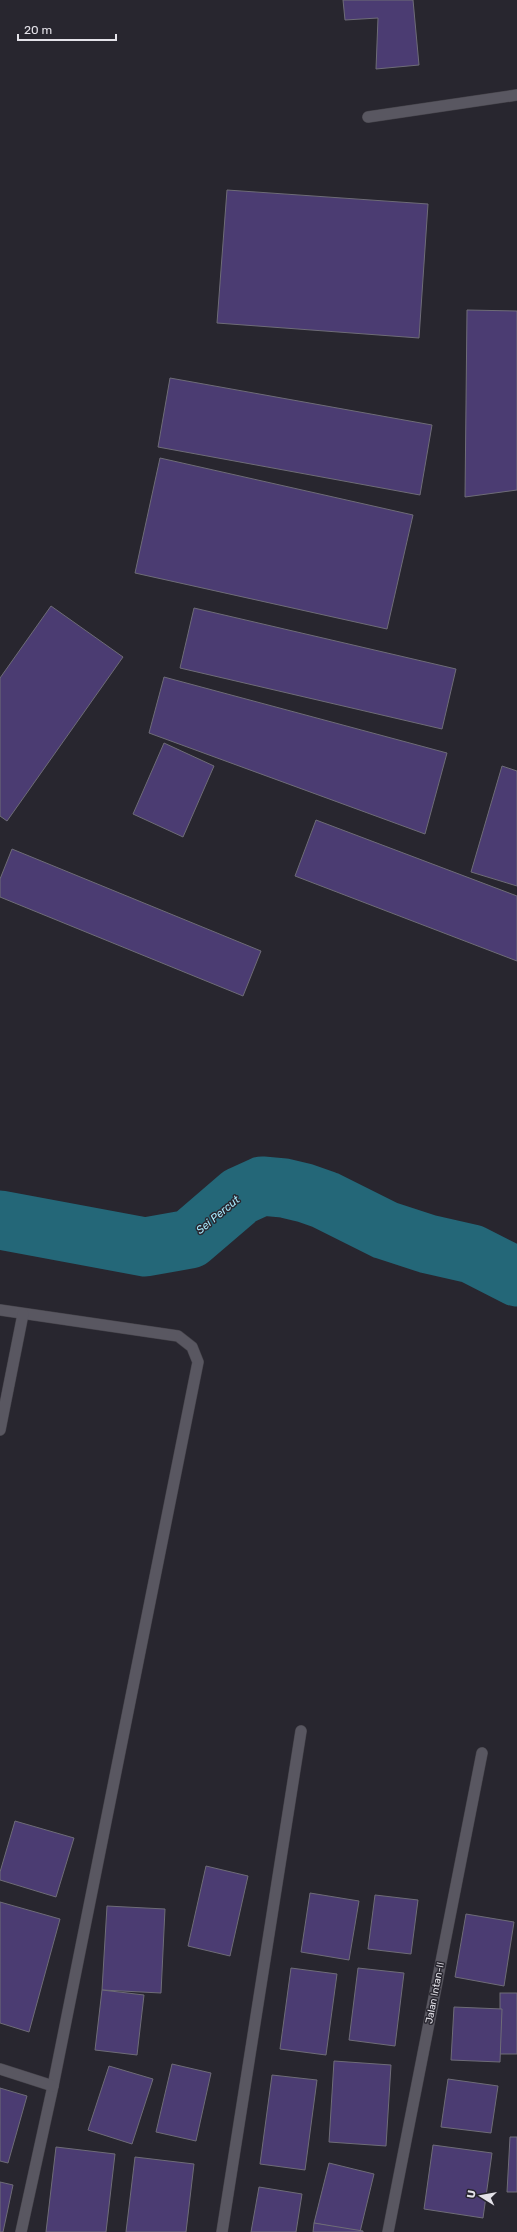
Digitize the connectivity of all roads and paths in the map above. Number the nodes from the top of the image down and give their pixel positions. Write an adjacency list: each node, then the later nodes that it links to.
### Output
1 (517, 95): 2 (street)
2 (368, 117)
3 (0, 1310): 4 (street)
4 (23, 1314): 5 (street); 9 (street)
5 (0, 1430)
6 (301, 1731): 11 (street)
7 (482, 1753): 12 (street, Jalan Intan-II)
8 (0, 2069): 9 (street)
9 (53, 2086): 10 (street)
10 (22, 2232)
11 (222, 2232)
12 (388, 2232)

